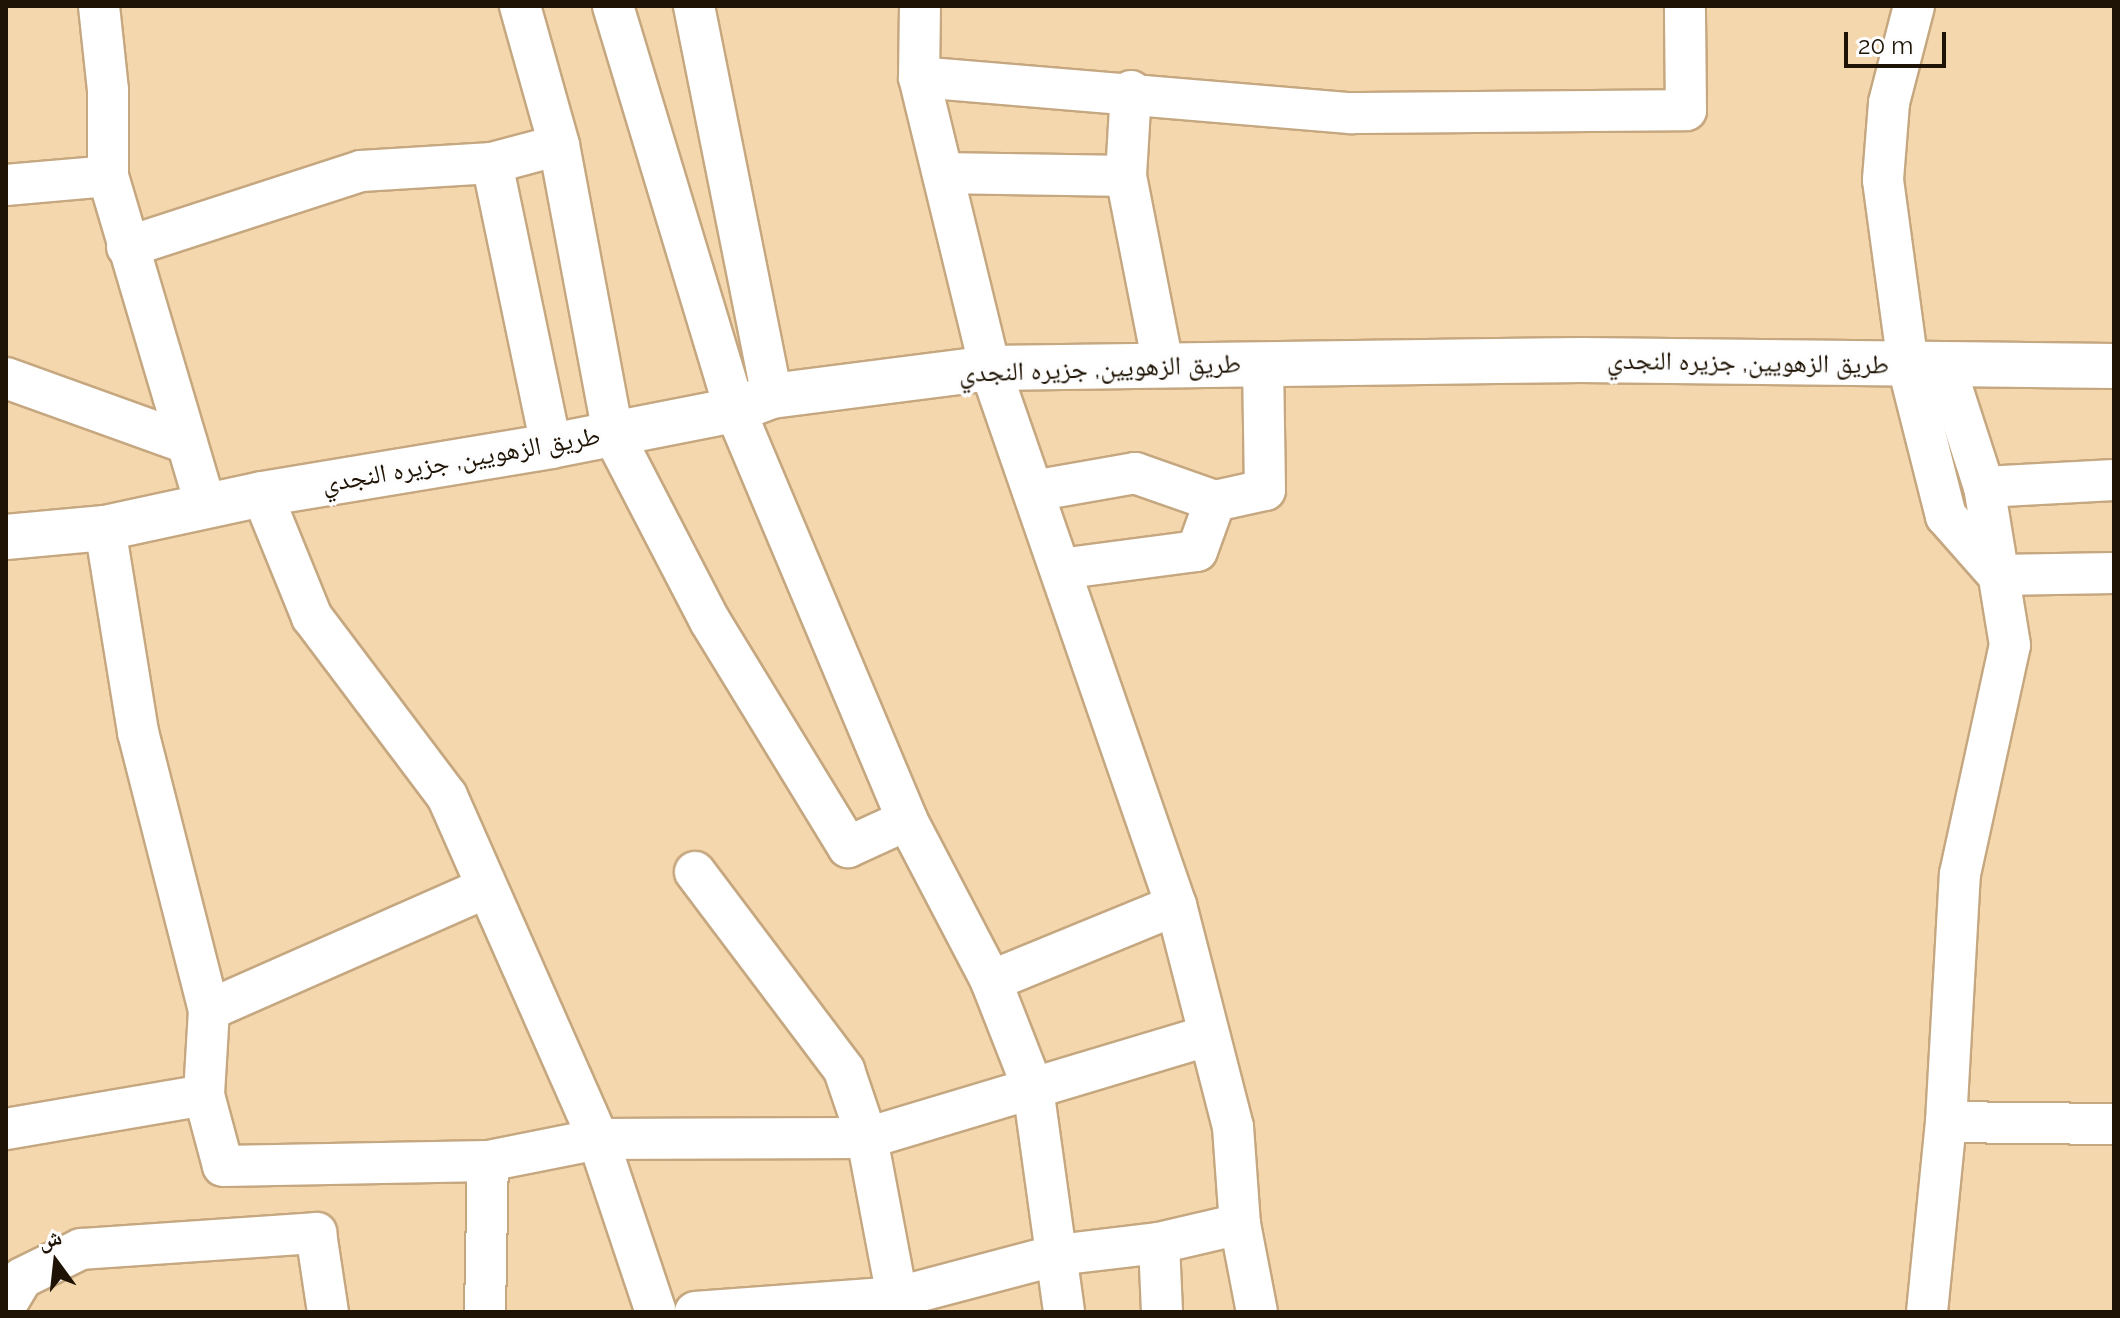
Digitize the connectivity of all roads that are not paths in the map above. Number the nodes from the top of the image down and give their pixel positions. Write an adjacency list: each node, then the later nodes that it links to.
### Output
1 (99, 6): 13 (street)
2 (520, 6): 10 (street)
3 (613, 6): 23 (street)
4 (694, 6): 23 (street)
5 (920, 6): 8 (street)
6 (1685, 6): 9 (street)
7 (1914, 6): 19 (street)
8 (919, 77): 9 (street); 12 (street)
9 (1131, 91): 14 (street)
10 (559, 145): 11 (street); 24 (street)
11 (492, 163): 16 (street); 26 (street)
12 (943, 173): 14 (street); 21 (street)
13 (108, 176): 15 (street); 16 (street)
14 (1126, 176): 18 (street)
15 (6, 185)
16 (127, 247): 25 (street)
17 (1263, 364): 18 (street, طريق الزهويين, جزيره النجدي); 19 (street, طريق الزهويين, جزيره النجدي); 31 (street)
18 (1163, 365): 21 (street, طريق الزهويين, جزيره النجدي)
19 (1926, 366): 20 (street, طريق الزهويين, جزيره النجدي); 28 (street); 37 (street)
20 (2114, 366)
21 (990, 368): 23 (street, طريق الزهويين, جزيره النجدي); 29 (street)
22 (6, 378): 25 (street)
23 (754, 403): 24 (street, طريق الزهويين, جزيره النجدي); 38 (street)
24 (613, 434): 26 (street, طريق الزهويين, جزيره النجدي); 38 (street)
25 (187, 443): 32 (street)
26 (551, 446): 30 (street, طريق الزهويين, جزيره النجدي)
27 (2114, 480): 28 (street)
28 (1984, 487): 37 (street)
29 (1033, 491): 31 (street); 35 (street)
30 (262, 494): 32 (street, طريق الزهويين, جزيره النجدي); 40 (street)
31 (1215, 501): 35 (street)
32 (205, 504): 33 (street, طريق الزهويين, جزيره النجدي)
33 (105, 528): 34 (street, طريق الزهويين, جزيره النجدي); 43 (street)
34 (6, 537)
35 (1060, 569): 41 (street)
36 (2114, 573): 37 (street)
37 (1998, 575): 47 (street)
38 (907, 820): 42 (street)
39 (695, 872): 50 (street)
40 (486, 888): 43 (street); 51 (street)
41 (1176, 905): 42 (street); 44 (street)
42 (991, 981): 45 (street)
43 (209, 1010): 46 (street)
44 (1208, 1036): 45 (street); 53 (street)
45 (1033, 1088): 50 (street); 55 (street)
46 (204, 1095): 49 (street); 52 (street)
47 (1946, 1122): 48 (street); 66 (street)
48 (2114, 1124)
49 (6, 1129)
50 (867, 1138): 51 (street); 58 (street)
51 (598, 1139): 52 (street); 61 (street)
52 (488, 1161): 60 (street)
53 (1240, 1224): 54 (street); 65 (street)
54 (1159, 1243): 55 (street); 64 (street)
55 (1057, 1255): 56 (street); 63 (street)
56 (975, 1295): 58 (street)
57 (6, 1305): 59 (street)
58 (899, 1305): 62 (street)
59 (328, 1312)
60 (485, 1312)
61 (656, 1312)
62 (695, 1312)
63 (1064, 1312)
64 (1162, 1312)
65 (1257, 1312)
66 (1927, 1312)

